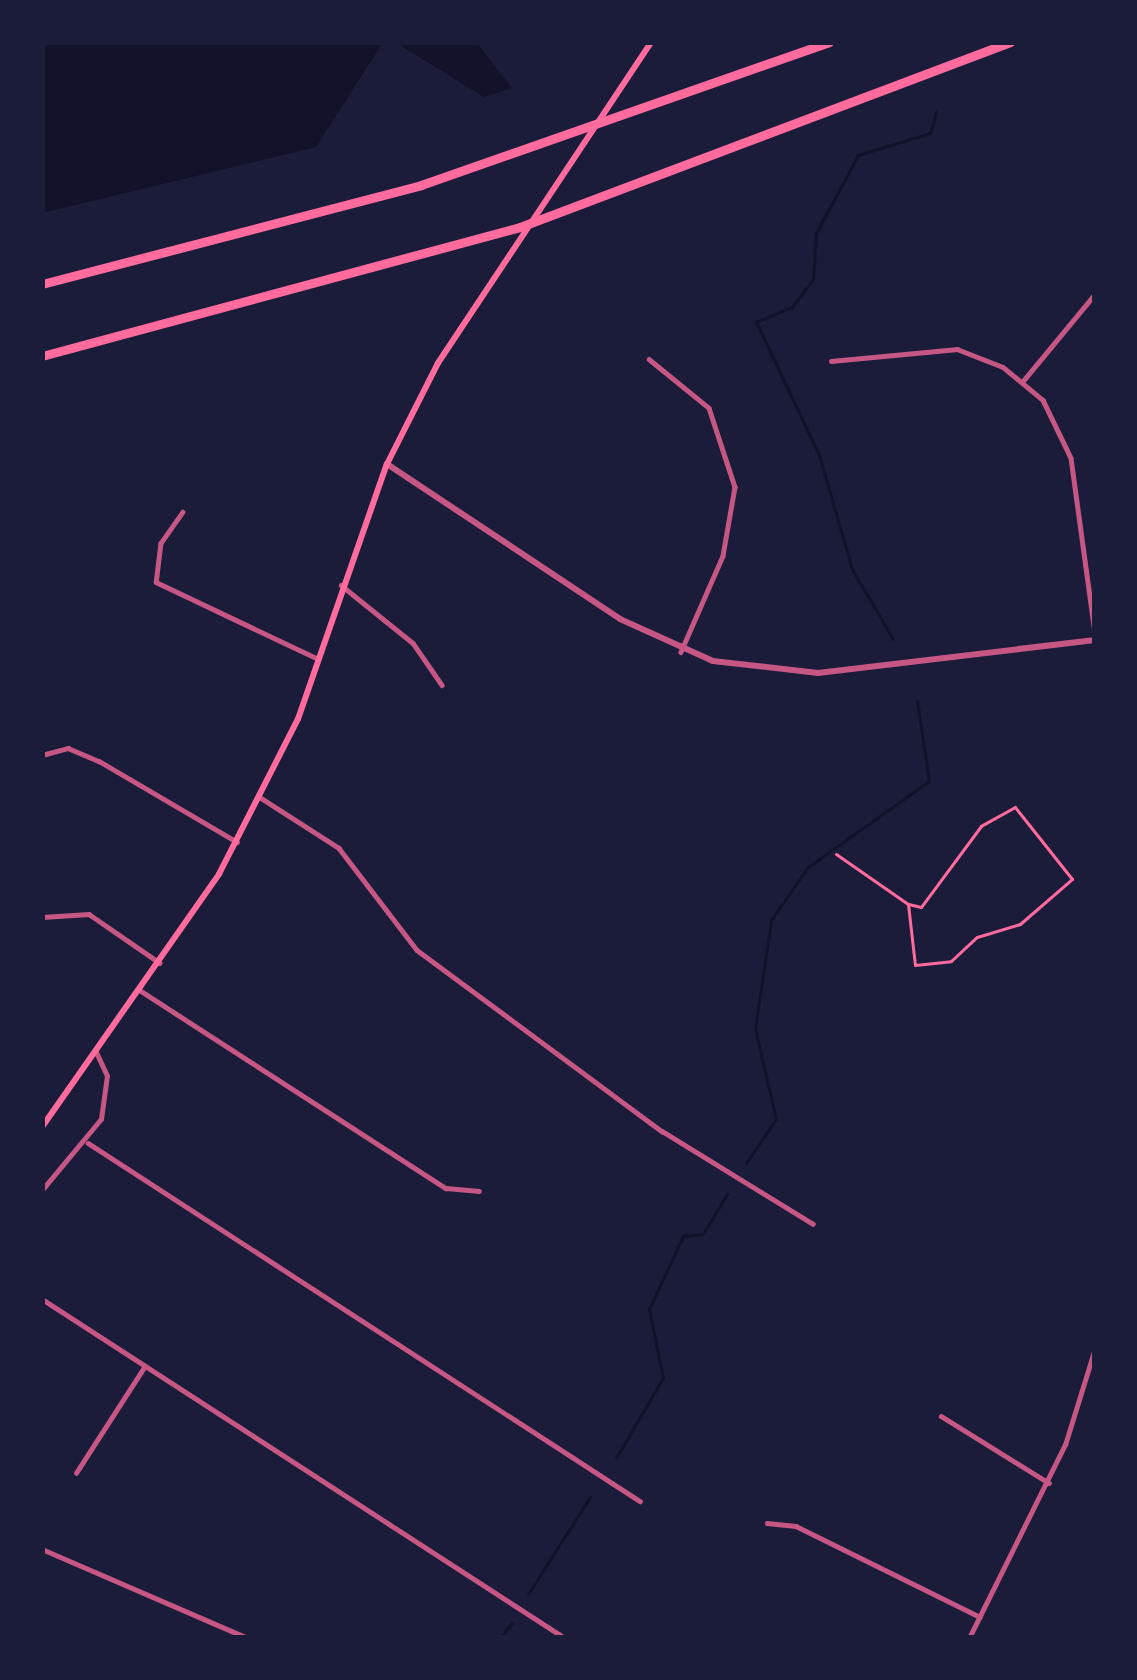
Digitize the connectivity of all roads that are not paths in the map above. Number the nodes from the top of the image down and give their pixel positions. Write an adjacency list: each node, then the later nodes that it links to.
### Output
1 (651, 42): 10 (main road)
2 (829, 42): 4 (highway)
3 (1010, 42): 6 (highway)
4 (42, 284)
5 (1095, 294): 9 (street)
6 (42, 356)
7 (650, 359): 14 (street)
8 (831, 361): 9 (street)
9 (1023, 381): 13 (street)
10 (387, 464): 12 (main road); 14 (street)
11 (183, 512): 15 (street)
12 (341, 585): 15 (main road); 16 (street)
13 (1095, 637): 14 (street)
14 (681, 652)
15 (316, 658): 18 (main road)
16 (442, 685)
17 (42, 755): 19 (street)
18 (261, 798): 19 (main road); 28 (street)
19 (237, 842): 21 (main road)
20 (42, 917): 21 (street)
21 (160, 963): 22 (main road)
22 (141, 991): 23 (main road); 27 (street)
23 (96, 1052): 24 (main road); 25 (street)
24 (42, 1127)
25 (88, 1143): 26 (street); 35 (street)
26 (42, 1190)
27 (479, 1191)
28 (812, 1224)
29 (42, 1299): 31 (street)
30 (1095, 1348): 34 (street)
31 (145, 1366): 33 (street); 40 (street)
32 (940, 1416): 34 (street)
33 (76, 1473)
34 (1048, 1483): 38 (street)
35 (640, 1501)
36 (767, 1523): 38 (street)
37 (42, 1550): 39 (street)
38 (980, 1617): 41 (street)
39 (248, 1638)
40 (565, 1638)
41 (969, 1638)

